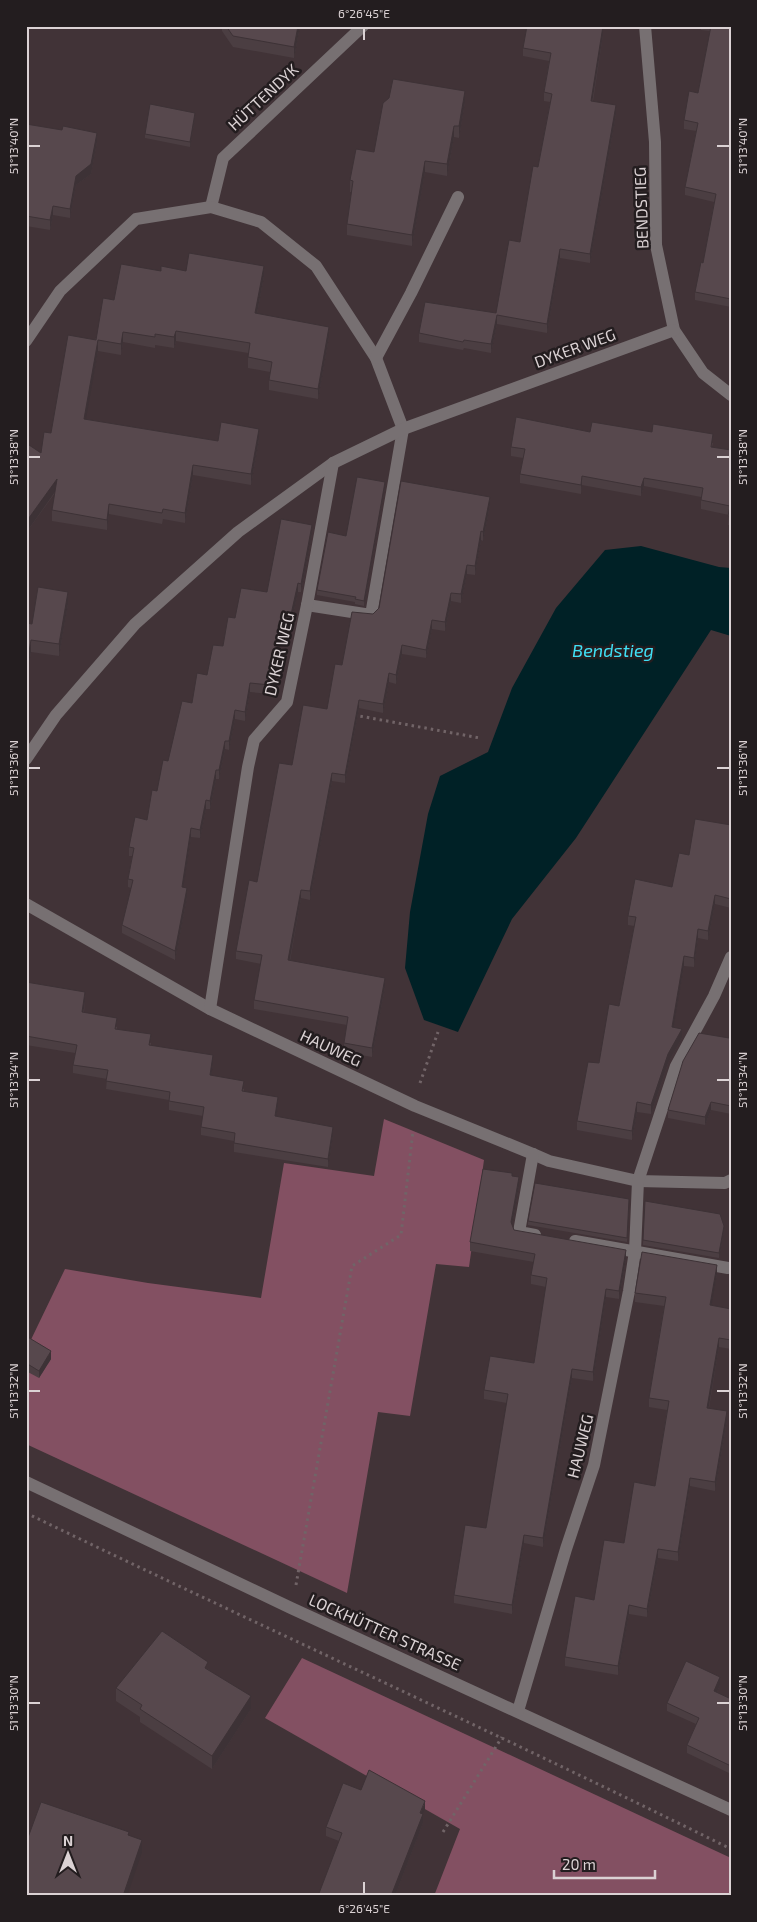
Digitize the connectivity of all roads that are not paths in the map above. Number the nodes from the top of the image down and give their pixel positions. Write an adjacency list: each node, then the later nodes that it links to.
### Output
1 (363, 26): 4 (street, HÜTTENDYK)
2 (644, 26): 5 (street, BENDSTIEG)
3 (458, 197): 7 (street)
4 (211, 207): 6 (street); 7 (street)
5 (674, 330): 8 (street, BENDSTIEG); 9 (street, DYKER WEG)
6 (26, 341)
7 (376, 358): 9 (street)
8 (731, 394)
9 (403, 429): 10 (street, DYKER WEG); 11 (street, DYKER WEG)
10 (333, 463): 11 (street); 12 (street, DYKER WEG)
11 (308, 605): 15 (street, DYKER WEG)
12 (26, 759)
13 (26, 904): 15 (street, HAUWEG)
14 (731, 957): 18 (street, HAUWEG)
15 (210, 1009): 16 (street, HAUWEG)
16 (533, 1154): 18 (street, HAUWEG); 19 (street)
17 (731, 1180): 18 (street, HAUWEG)
18 (638, 1181): 19 (street, HAUWEG)
19 (636, 1251): 20 (street); 22 (street, HAUWEG)
20 (728, 1268)
21 (26, 1482): 22 (street, LOCKHÜTTER STRASSE)
22 (518, 1710): 23 (street, LOCKHÜTTER STRASSE)
23 (731, 1810)

